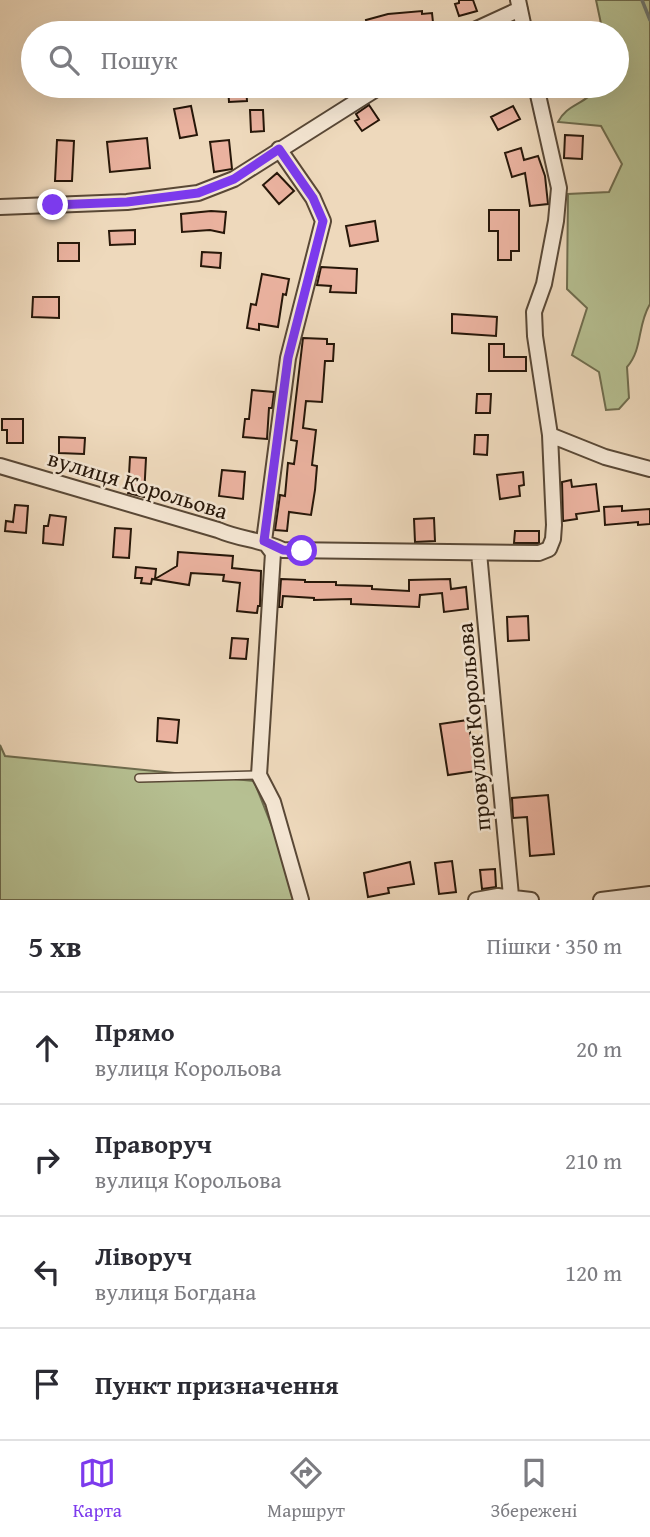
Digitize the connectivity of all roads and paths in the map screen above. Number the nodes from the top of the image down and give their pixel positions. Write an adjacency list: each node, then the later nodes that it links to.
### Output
1 (519, 5): 2 (street)
2 (490, 21)
3 (362, 98): 5 (street)
4 (540, 98): 7 (street)
5 (279, 149): 6 (street); 10 (street)
6 (0, 207)
7 (550, 435): 9 (street); 11 (street, вулиця Корольова)
8 (0, 466): 10 (street, вулиця Корольова)
9 (650, 469)
10 (264, 541): 11 (street, вулиця Корольова); 12 (street)
11 (479, 552): 15 (street, провулок Корольова)
12 (258, 775): 13 (lane); 16 (street)
13 (139, 778)
14 (650, 894): 19 (street)
15 (511, 896): 17 (street); 18 (street)
16 (301, 900)
17 (475, 900)
18 (531, 900)
19 (601, 900)

